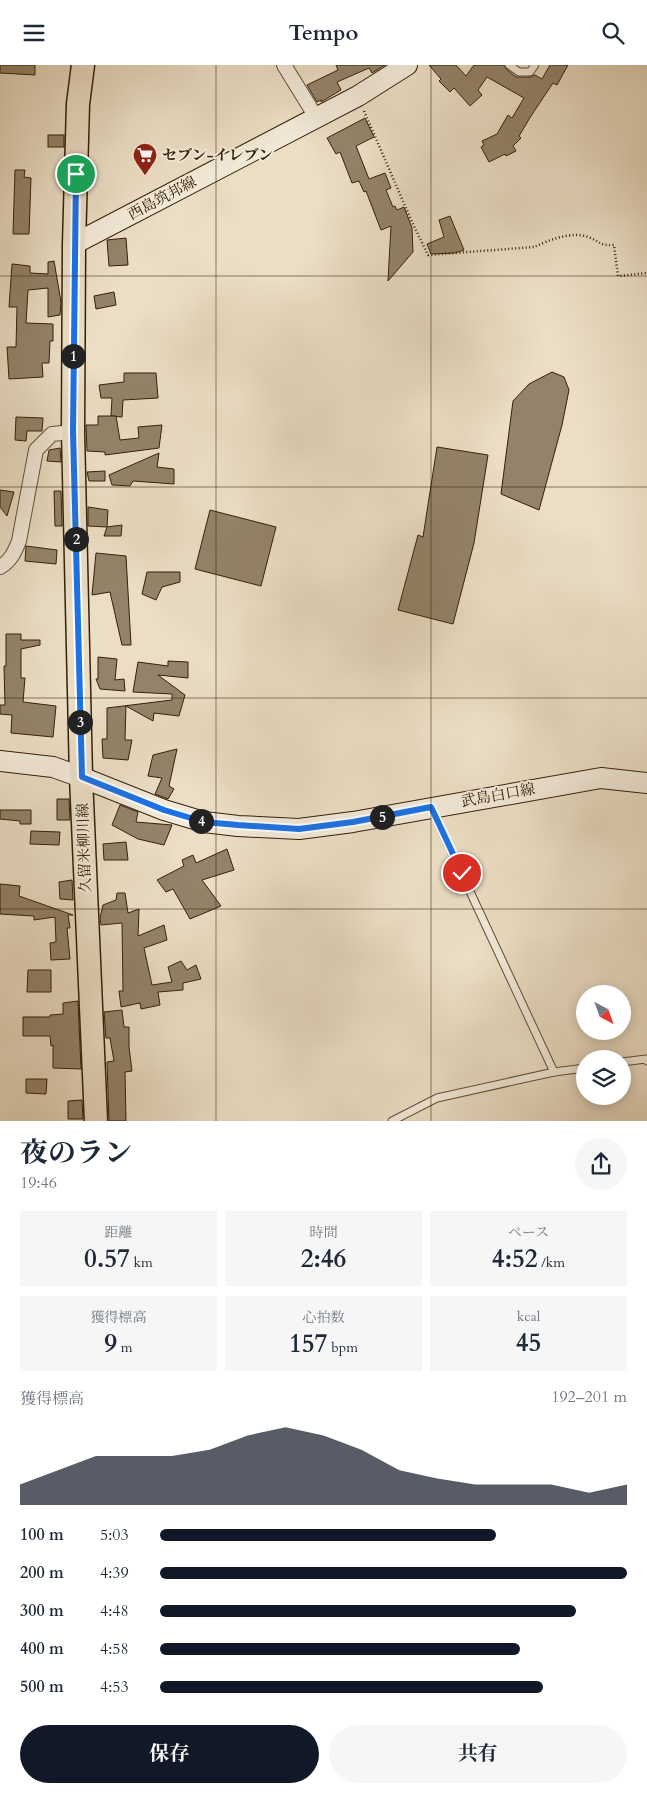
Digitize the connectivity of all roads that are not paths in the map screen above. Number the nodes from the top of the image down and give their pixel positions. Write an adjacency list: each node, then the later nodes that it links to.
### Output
1 (83, 65): 7 (main road, 久留米柳川線)
2 (284, 65): 6 (street)
3 (407, 65): 6 (main road, 西島筑邦線)
4 (509, 65): 5 (lane)
5 (535, 65)
6 (316, 117): 7 (main road, 西島筑邦線)
7 (74, 244): 8 (main road, 久留米柳川線)
8 (73, 431): 9 (street); 11 (main road, 久留米柳川線)
9 (0, 567)
10 (0, 761): 11 (main road, 武島白口線)
11 (82, 777): 13 (main road, 武島白口線); 18 (main road, 久留米柳川線)
12 (647, 783): 13 (main road, 武島白口線)
13 (431, 807): 17 (lane)
14 (631, 1061): 15 (lane)
15 (647, 1061)
16 (576, 1069): 17 (lane)
17 (554, 1072): 19 (lane)
18 (96, 1121)
19 (392, 1121)

